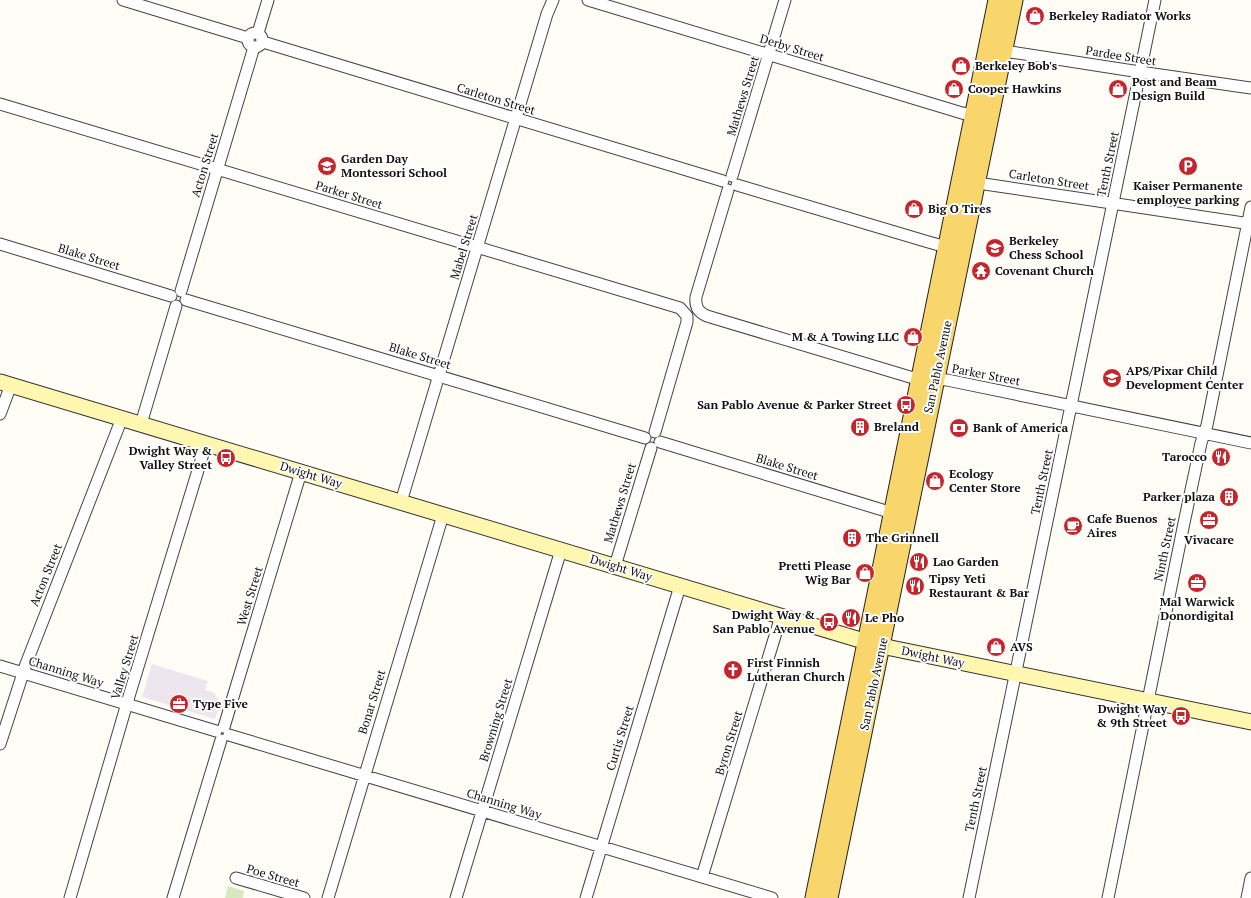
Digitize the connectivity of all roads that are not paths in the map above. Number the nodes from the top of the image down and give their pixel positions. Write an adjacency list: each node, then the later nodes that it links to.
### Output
1 (123, 0): 9 (street, Carleton Street)
2 (268, 0): 9 (street, Acton Street)
3 (553, 0): 16 (street, Mabel Street)
4 (588, 0): 11 (street, Derby Street)
5 (785, 0): 11 (street, Mathews Street)
6 (997, 0): 10 (main road, San Pablo Avenue)
7 (1014, 0): 10 (main road, San Pablo Avenue)
8 (1155, 0): 12 (street, Tenth Street)
9 (256, 40): 16 (street, Carleton Street); 17 (street, Acton Street)
10 (995, 50): 12 (street, Pardee Street); 15 (main road, San Pablo Avenue)
11 (769, 55): 15 (street, Derby Street); 19 (street, Mathews Street)
12 (1140, 72): 13 (street, Pardee Street); 20 (street, Tenth Street)
13 (1251, 88)
14 (0, 104): 17 (street, Parker Street)
15 (982, 117): 18 (main road, San Pablo Avenue)
16 (517, 119): 19 (street, Carleton Street); 24 (street, Mabel Street)
17 (217, 169): 24 (street, Parker Street); 26 (street, Acton Street)
18 (968, 181): 20 (street, Carleton Street); 25 (main road, San Pablo Avenue)
19 (730, 183): 25 (street, Carleton Street); 27 (street, Mathews Street)
20 (1113, 204): 22 (street, Carleton Street); 32 (street, Tenth Street)
21 (1251, 207): 22 (street, Ninth Street)
22 (1249, 224): 36 (street, Ninth Street)
23 (0, 244): 26 (street, Blake Street)
24 (478, 248): 28 (street, Parker Street); 29 (street, Mabel Street)
25 (954, 249): 30 (main road, San Pablo Avenue)
26 (179, 298): 29 (street, Blake Street); 35 (street, Acton Street)
27 (698, 311): 30 (street, Parker Street)
28 (687, 316): 37 (street, Mathews Street)
29 (439, 376): 37 (street, Blake Street); 41 (street, Mabel Street)
30 (928, 378): 32 (street, Parker Street); 43 (main road, San Pablo Avenue)
31 (6, 383): 33 (street); 34 (street, Dwight Way)
32 (1071, 406): 36 (street, Parker Street); 51 (street, Tenth Street)
33 (0, 414)
34 (122, 418): 35 (street, Dwight Way); 50 (street, Acton Street)
35 (141, 424): 39 (street, Dwight Way)
36 (1204, 434): 38 (street, Parker Street); 52 (street, Ninth Street)
37 (653, 440): 43 (street, Blake Street); 45 (street, Mathews Street)
38 (1251, 443)
39 (206, 444): 40 (street, Dwight Way); 53 (street, Valley Street)
40 (301, 472): 41 (street, Dwight Way); 55 (street, West Street)
41 (401, 502): 42 (street, Dwight Way)
42 (443, 515): 44 (street, Dwight Way); 57 (street, Bonar Street)
43 (900, 515): 48 (main road, San Pablo Avenue)
44 (561, 550): 45 (street, Dwight Way); 58 (street, Browning Street)
45 (615, 566): 46 (street, Dwight Way)
46 (680, 586): 47 (street, Dwight Way); 59 (street, Curtis Street)
47 (781, 616): 48 (street, Dwight Way); 60 (street, Byron Street)
48 (874, 644): 51 (street, Dwight Way); 70 (main road, San Pablo Avenue); 71 (main road, San Pablo Avenue)
49 (0, 666): 50 (street, Channing Way)
50 (22, 673): 53 (street, Channing Way); 56 (street, Acton Street)
51 (1016, 674): 52 (street, Dwight Way); 72 (street, Tenth Street)
52 (1148, 701): 54 (street, Dwight Way); 73 (street, Ninth Street)
53 (127, 704): 55 (street, Channing Way); 63 (street, Valley Street)
54 (1251, 722)
55 (222, 733): 57 (street, Channing Way); 64 (street, West Street)
56 (0, 744)
57 (364, 776): 58 (street, Channing Way); 66 (street, Bonar Street)
58 (482, 811): 59 (street, Channing Way); 67 (street, Browning Street)
59 (601, 847): 60 (street, Channing Way); 68 (street, Curtis Street)
60 (702, 877): 69 (street, Channing Way)
61 (236, 878): 65 (street, Poe Street)
62 (1251, 878): 74 (street)
63 (70, 898)
64 (173, 898)
65 (304, 898)
66 (328, 898)
67 (456, 898)
68 (586, 898)
69 (772, 898)
70 (814, 898)
71 (829, 898)
72 (969, 898)
73 (1108, 898)
74 (1247, 898)

